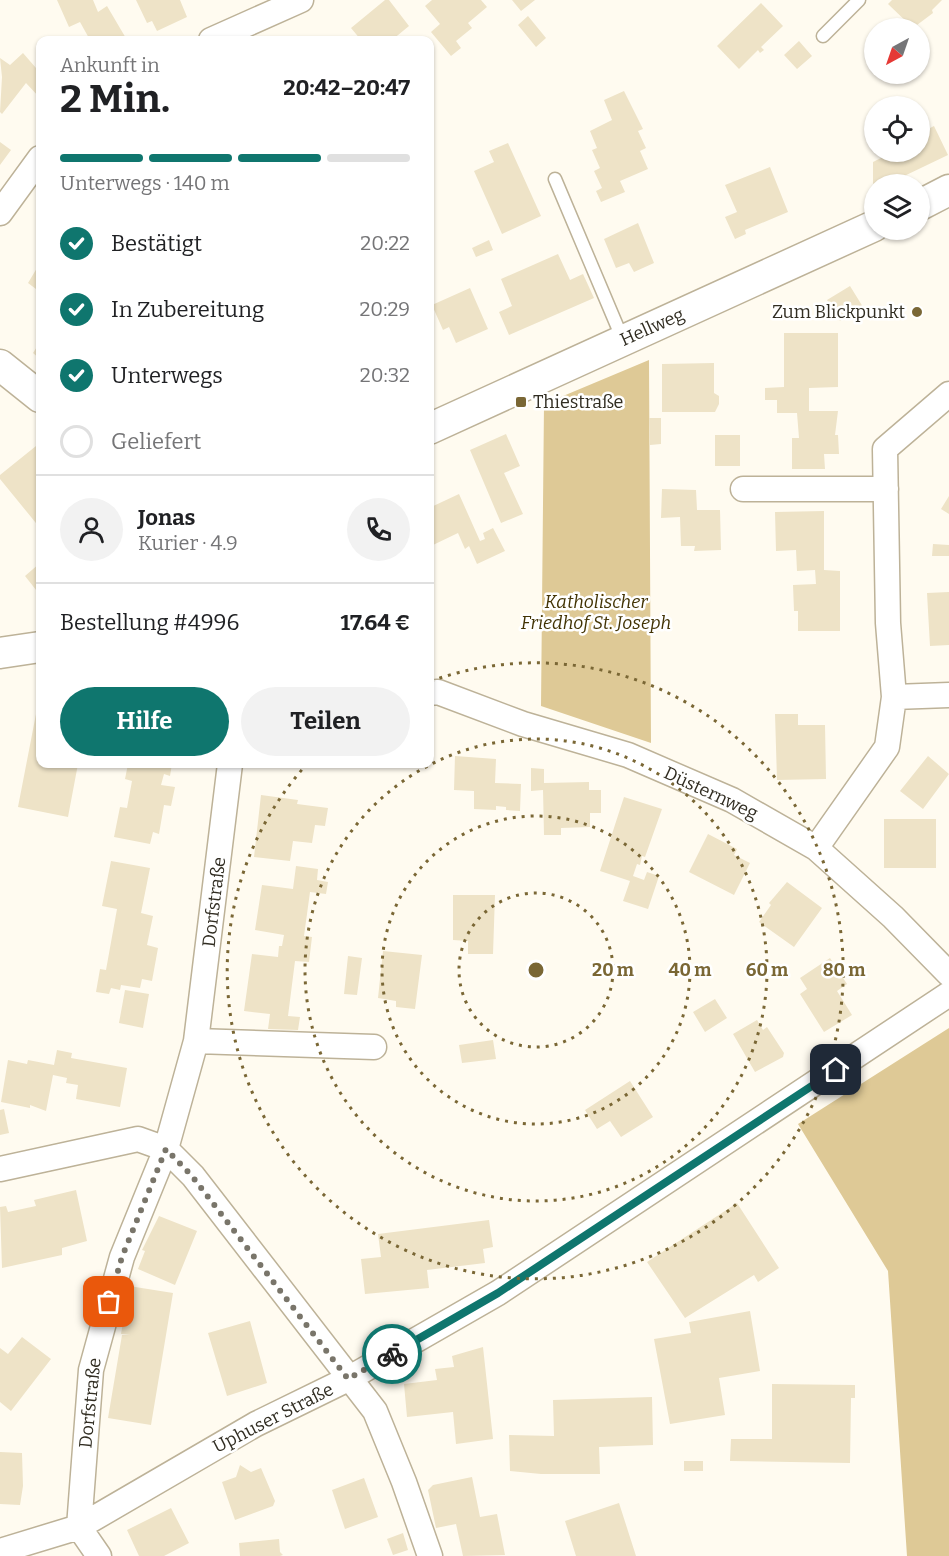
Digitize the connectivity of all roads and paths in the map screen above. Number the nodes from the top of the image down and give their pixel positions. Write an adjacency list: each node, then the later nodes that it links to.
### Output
1 (301, 0): 3 (street)
2 (859, 0): 4 (lane)
3 (220, 36)
4 (823, 36)
5 (36, 164): 9 (street)
6 (555, 179): 11 (lane)
7 (949, 189): 8 (street)
8 (930, 199)
9 (0, 213)
10 (864, 231): 11 (street, Hellweg)
11 (623, 340): 15 (street, Hellweg)
12 (0, 365): 13 (street)
13 (36, 394)
14 (949, 394): 17 (street)
15 (434, 427)
16 (743, 489): 17 (street)
17 (886, 489): 22 (street)
18 (36, 648): 19 (street)
19 (0, 653)
20 (434, 692): 24 (street, Düsternweg)
21 (949, 695): 22 (street)
22 (894, 697): 24 (street)
23 (230, 768): 27 (street, Dorfstraße)
24 (816, 848): 25 (street, Düsternweg)
25 (949, 974)
26 (949, 994): 31 (street, Uphuser Straße)
27 (196, 1041): 28 (street); 29 (street, Dorfstraße)
28 (374, 1047)
29 (166, 1149): 30 (street); 31 (street); 32 (street, Dorfstraße)
30 (0, 1169)
31 (348, 1379): 32 (street, Uphuser Straße); 35 (street)
32 (79, 1527): 33 (street, Uphuser Straße); 34 (street)
33 (0, 1551)
34 (99, 1556)
35 (430, 1556)

